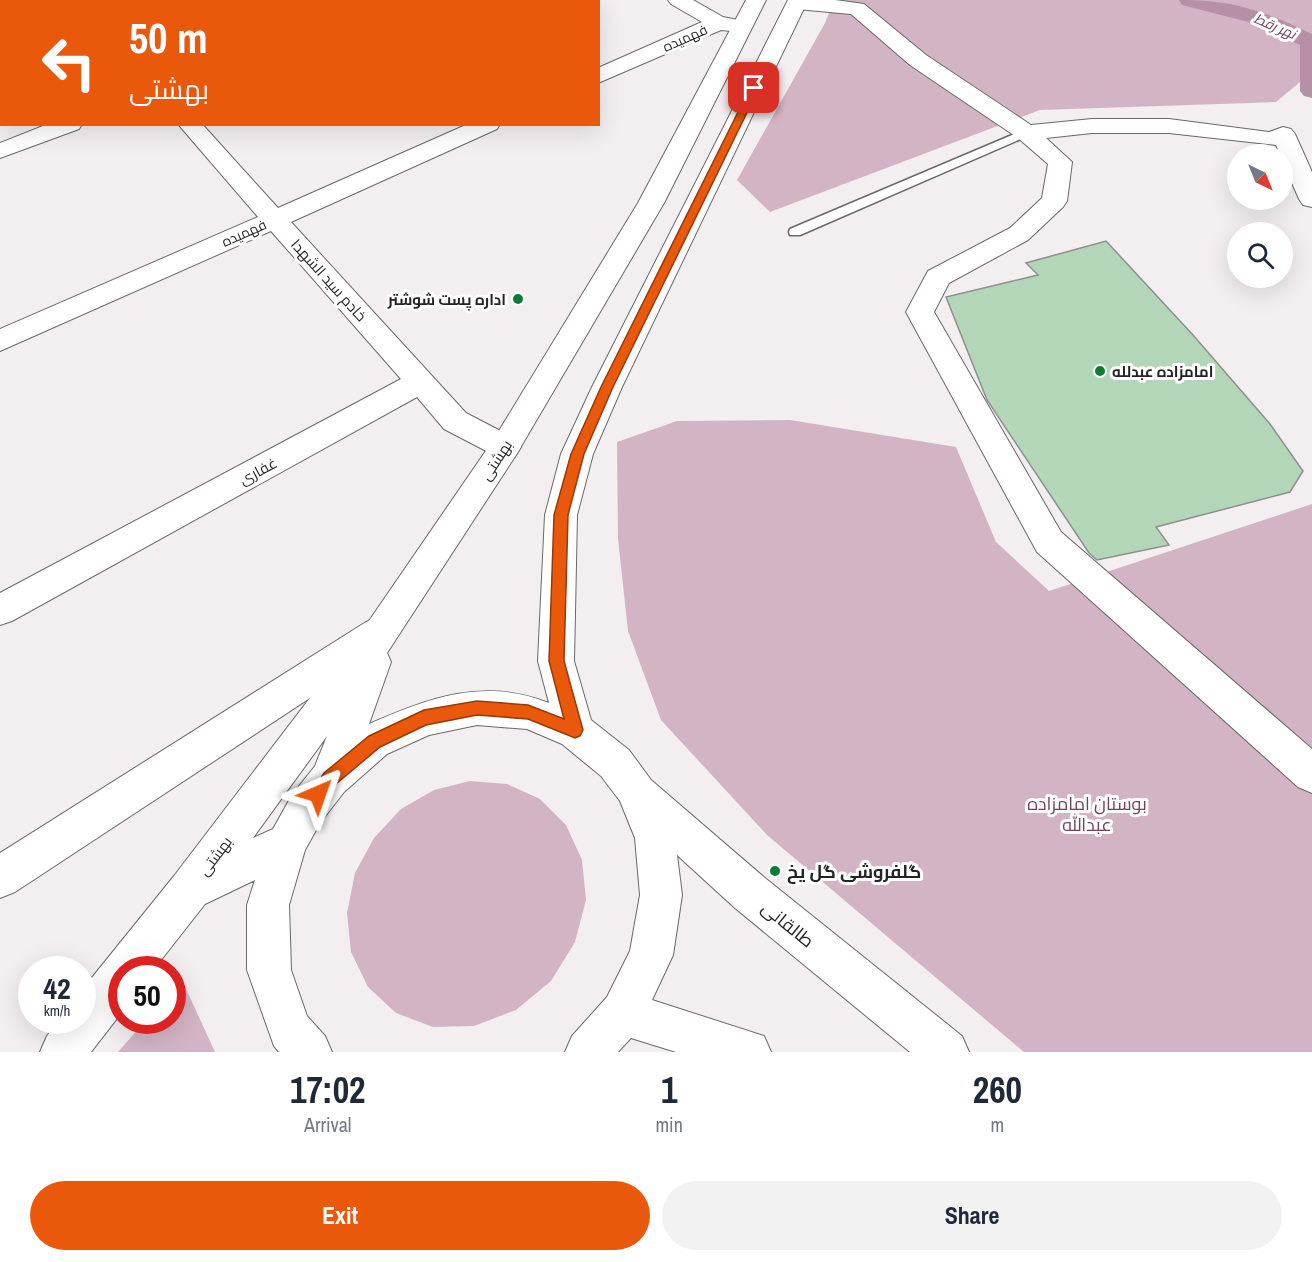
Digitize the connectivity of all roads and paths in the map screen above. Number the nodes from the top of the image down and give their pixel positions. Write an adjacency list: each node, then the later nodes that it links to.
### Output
1 (678, 0): 4 (street)
2 (797, 2): 3 (street); 19 (street)
3 (858, 4): 9 (street)
4 (738, 16): 5 (street, فهمیده); 16 (street, بهشتی)
5 (600, 75)
6 (65, 126): 10 (street)
7 (191, 126): 12 (street, خادم سید الشهدا)
8 (485, 126): 12 (street, فهمیده)
9 (1026, 134): 11 (street); 13 (lane); 20 (street)
10 (0, 151)
11 (1312, 199)
12 (274, 220): 14 (street, فهمیده); 15 (street, خادم سید الشهدا)
13 (795, 232)
14 (0, 341)
15 (421, 382): 16 (street); 17 (street, غفاری)
16 (504, 447): 18 (street, بهشتی)
17 (0, 610)
18 (384, 629): 21 (street); 24 (street); 25 (street, بهشتی)
19 (575, 730): 21 (street); 22 (street)
20 (1312, 774)
21 (330, 779): 23 (street)
22 (635, 789): 28 (street); 33 (street, طالقانی)
23 (287, 843): 25 (street); 30 (street)
24 (0, 877)
25 (189, 891): 26 (street, بهشتی)
26 (136, 956)
27 (108, 993): 29 (street)
28 (623, 1013): 31 (street); 32 (street)
29 (63, 1052)
30 (309, 1052)
31 (588, 1052)
32 (748, 1052)
33 (946, 1052)

